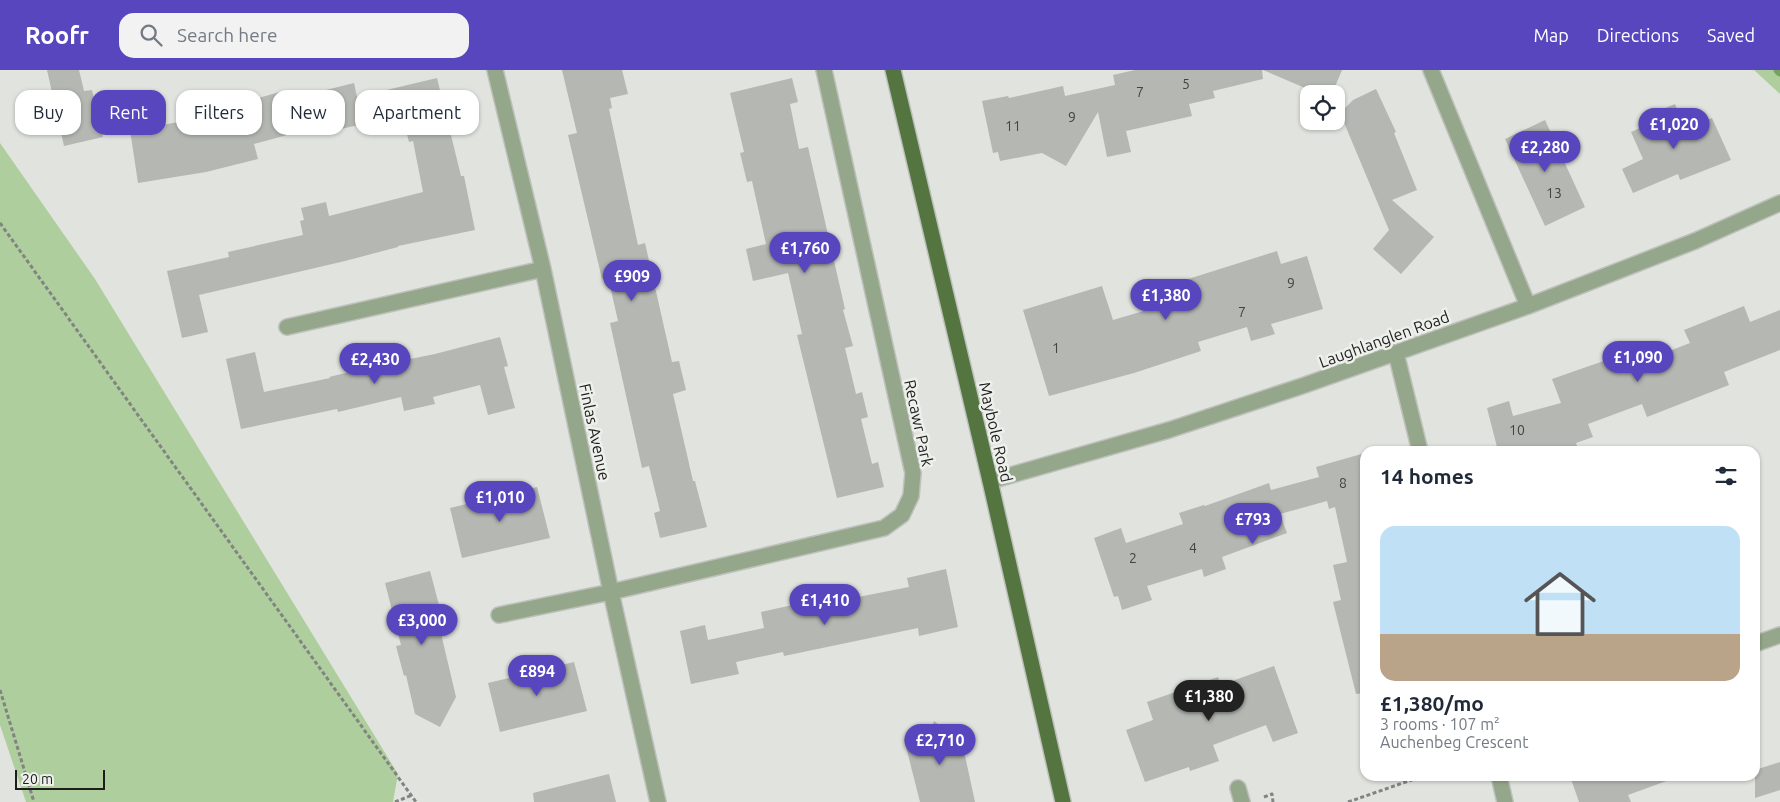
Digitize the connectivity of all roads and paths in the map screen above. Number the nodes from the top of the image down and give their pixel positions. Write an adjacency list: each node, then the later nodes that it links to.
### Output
1 (495, 70): 7 (street, Finlas Avenue)
2 (824, 70): 13 (street, Recawr Park)
3 (894, 70): 12 (main road, Maybole Road)
4 (1431, 70): 8 (street)
5 (1780, 203): 8 (street, Laughlanglen Road)
6 (0, 223): 20 (path)
7 (543, 269): 9 (street); 13 (street, Finlas Avenue)
8 (1528, 306): 10 (street, Laughlanglen Road)
9 (287, 327)
10 (1396, 353): 11 (street); 12 (street, Laughlanglen Road)
11 (1419, 446)
12 (990, 481): 25 (main road, Maybole Road)
13 (611, 592): 14 (street, Recawr Park); 24 (street, Finlas Avenue)
14 (499, 615)
15 (1780, 635): 16 (street)
16 (1760, 642)
17 (0, 690): 21 (path)
18 (1409, 781): 26 (path)
19 (1499, 781): 27 (street)
20 (412, 795): 22 (path); 23 (path)
21 (34, 802)
22 (395, 802)
23 (416, 802)
24 (658, 802)
25 (1063, 802)
26 (1348, 802)
27 (1504, 802)

